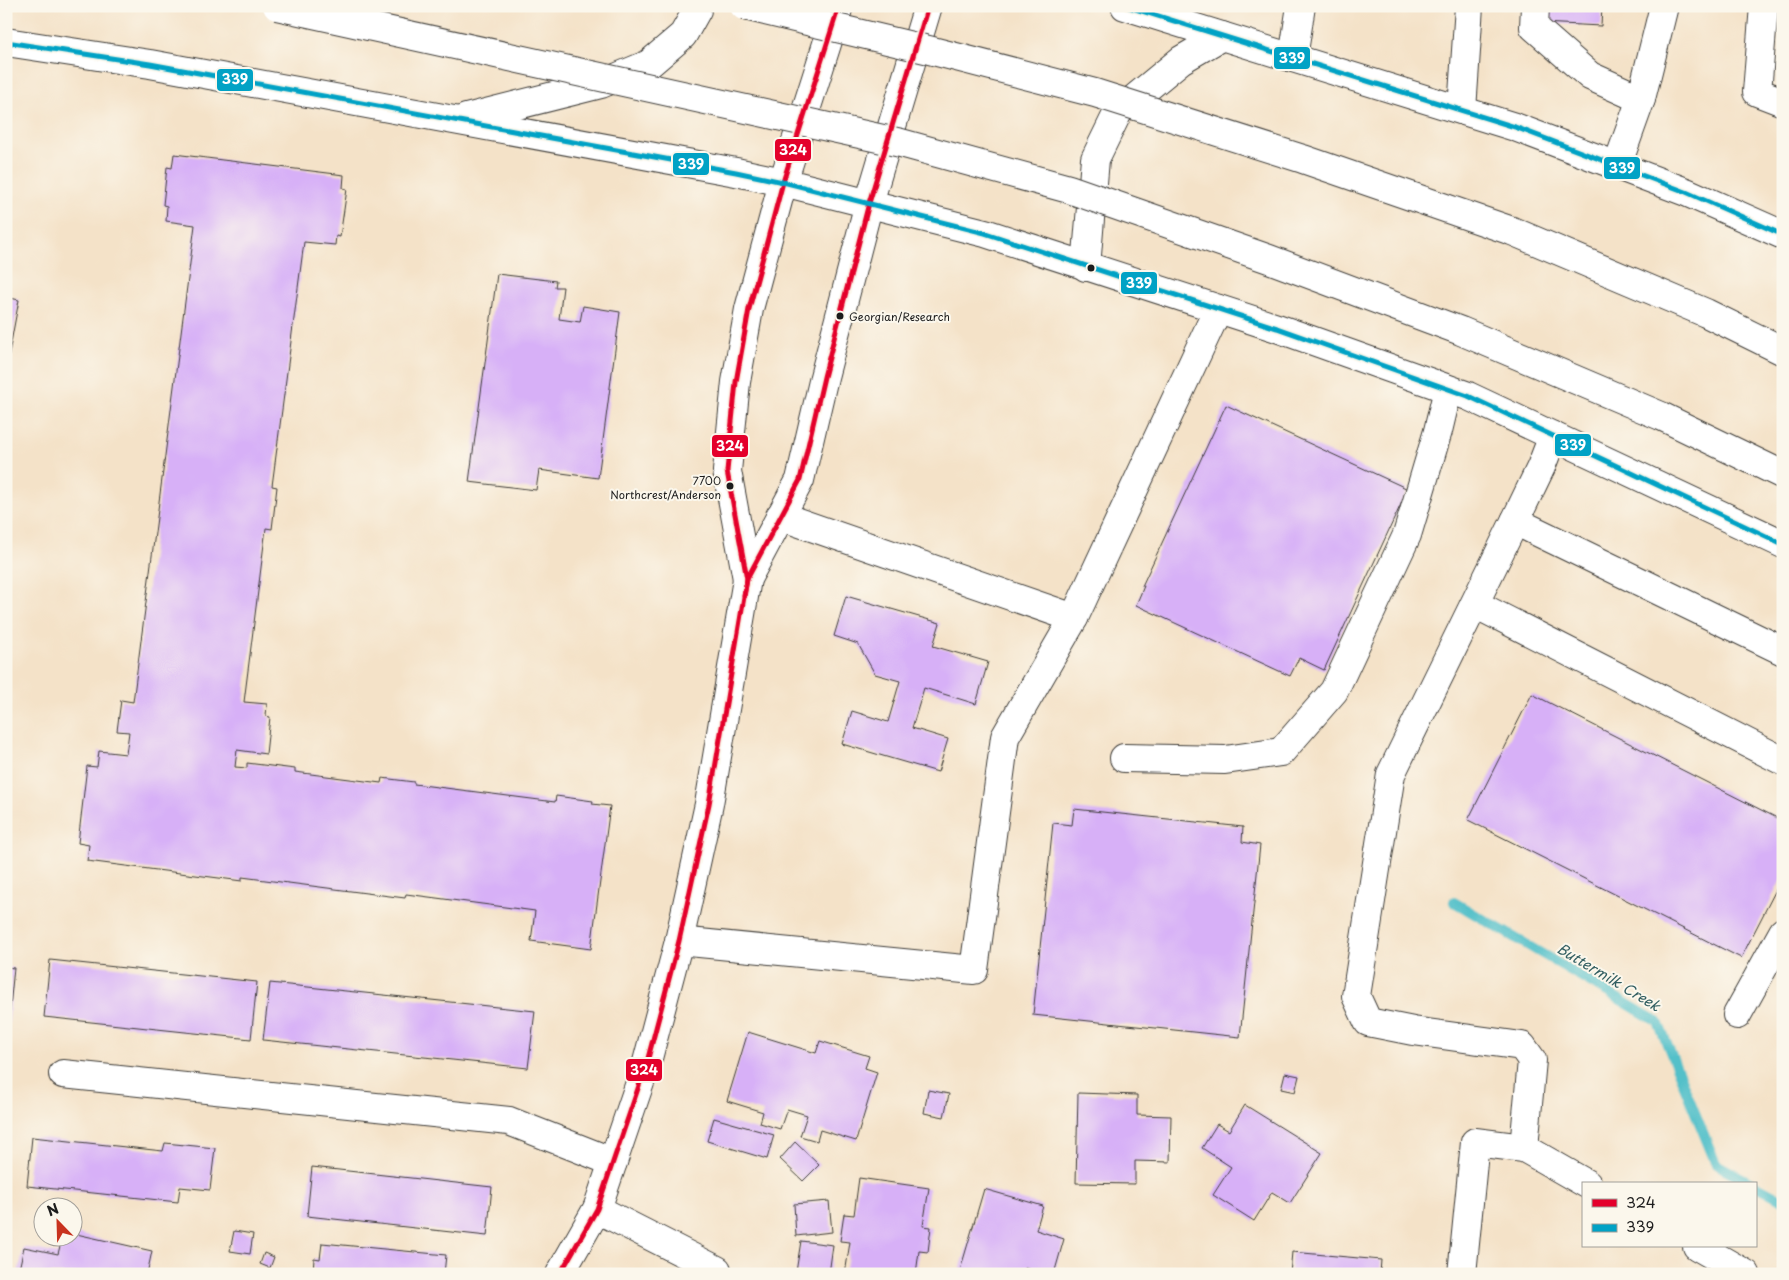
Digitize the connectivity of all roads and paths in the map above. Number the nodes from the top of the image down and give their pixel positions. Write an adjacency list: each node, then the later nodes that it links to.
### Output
1 (277, 6): 28 (main road, bridge)
2 (697, 6): 18 (main road)
3 (744, 6): 25 (main road, bridge)
4 (839, 6): 20 (main road)
5 (928, 6): 21 (main road)
6 (1125, 6): 12 (main road)
7 (1301, 6): 14 (main road)
8 (1470, 6): 17 (main road)
9 (1664, 6): 15 (main road)
10 (1764, 6): 16 (main road)
11 (1535, 16): 15 (main road)
12 (1222, 36): 14 (main road); 23 (main road)
13 (6, 42): 18 (main road)
14 (1293, 58): 17 (main road)
15 (1641, 99): 19 (main road)
16 (1783, 102)
17 (1462, 110): 19 (main road)
18 (457, 120): 20 (main road)
19 (1617, 166): 22 (main road)
20 (783, 182): 21 (main road); 32 (main road)
21 (868, 204): 23 (main road); 29 (main road)
22 (1783, 235)
23 (1086, 266): 24 (main road)
24 (1218, 309): 26 (main road); 34 (main road)
25 (1783, 351)
26 (1448, 389): 27 (main road); 36 (main road)
27 (1553, 436): 30 (main road); 31 (main road)
28 (1783, 475)
29 (780, 516): 32 (main road); 34 (main road)
30 (1515, 521): 33 (main road); 35 (main road)
31 (1782, 543)
32 (747, 579): 39 (main road)
33 (1475, 604): 37 (main road); 42 (main road)
34 (1074, 618): 39 (main road)
35 (1783, 651)
36 (1124, 758)
37 (1783, 761)
38 (1783, 932): 40 (main road)
39 (679, 941): 43 (main road)
40 (1737, 1015)
41 (63, 1074): 43 (main road)
42 (1524, 1148): 44 (main road); 49 (main road)
43 (613, 1162): 45 (main road)
44 (1584, 1182)
45 (597, 1209): 47 (main road); 48 (main road)
46 (1700, 1248): 50 (main road)
47 (717, 1270)
48 (560, 1274)
49 (1462, 1274)
50 (1746, 1274)

